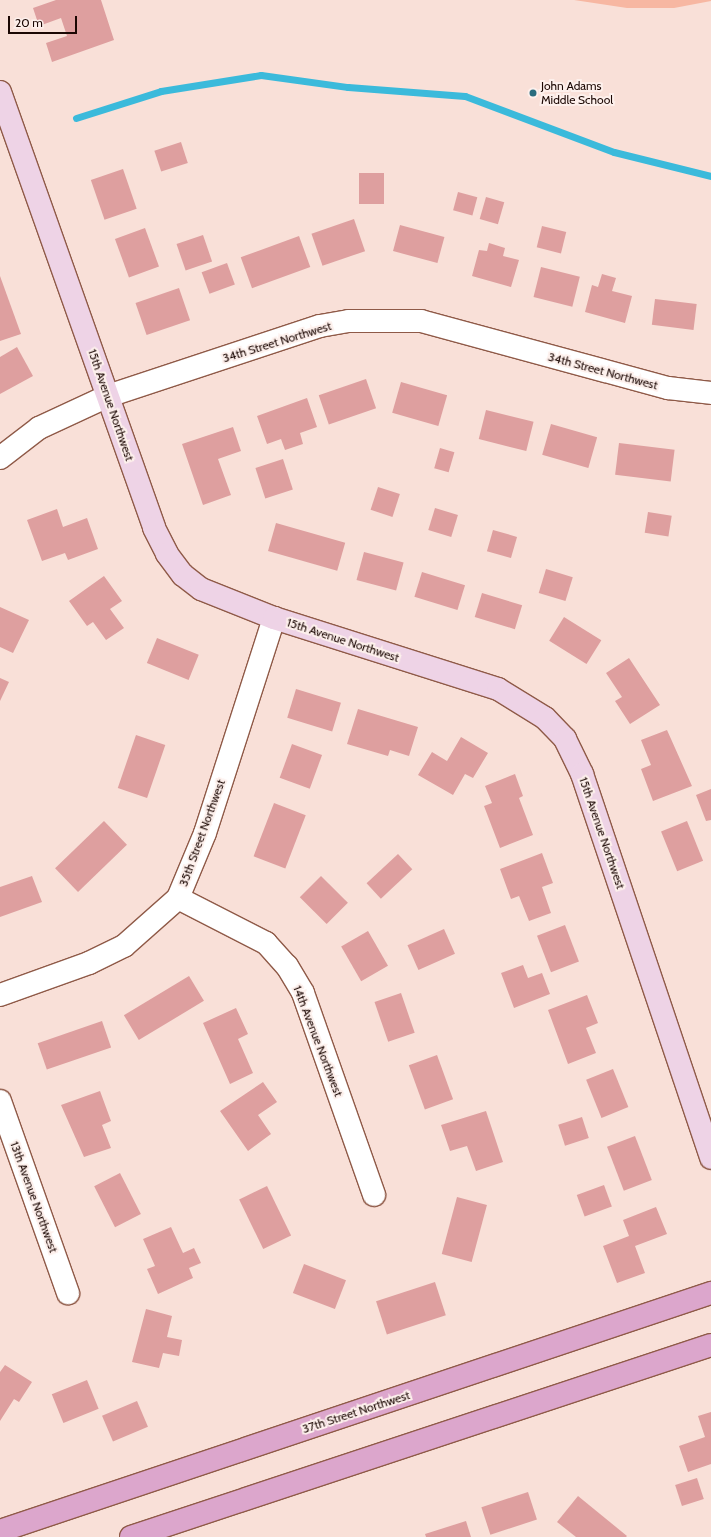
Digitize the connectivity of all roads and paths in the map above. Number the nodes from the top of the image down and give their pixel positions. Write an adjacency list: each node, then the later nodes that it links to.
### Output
1 (0, 93): 3 (street, 15th Avenue Northwest)
2 (711, 393): 3 (street, 34th Street Northwest)
3 (108, 396): 4 (street, 34th Street Northwest); 5 (street, 15th Avenue Northwest)
4 (0, 458)
5 (274, 618): 6 (street, 35th Street Northwest); 9 (street, 15th Avenue Northwest)
6 (178, 898): 7 (street, 35th Street Northwest); 10 (street, 14th Avenue Northwest)
7 (0, 995)
8 (0, 1101): 11 (street, 13th Avenue Northwest)
9 (711, 1158)
10 (374, 1195)
11 (68, 1293)
12 (711, 1293): 14 (main road, 37th Street Northwest)
13 (711, 1344): 15 (main road)
14 (0, 1531)
15 (131, 1537)

